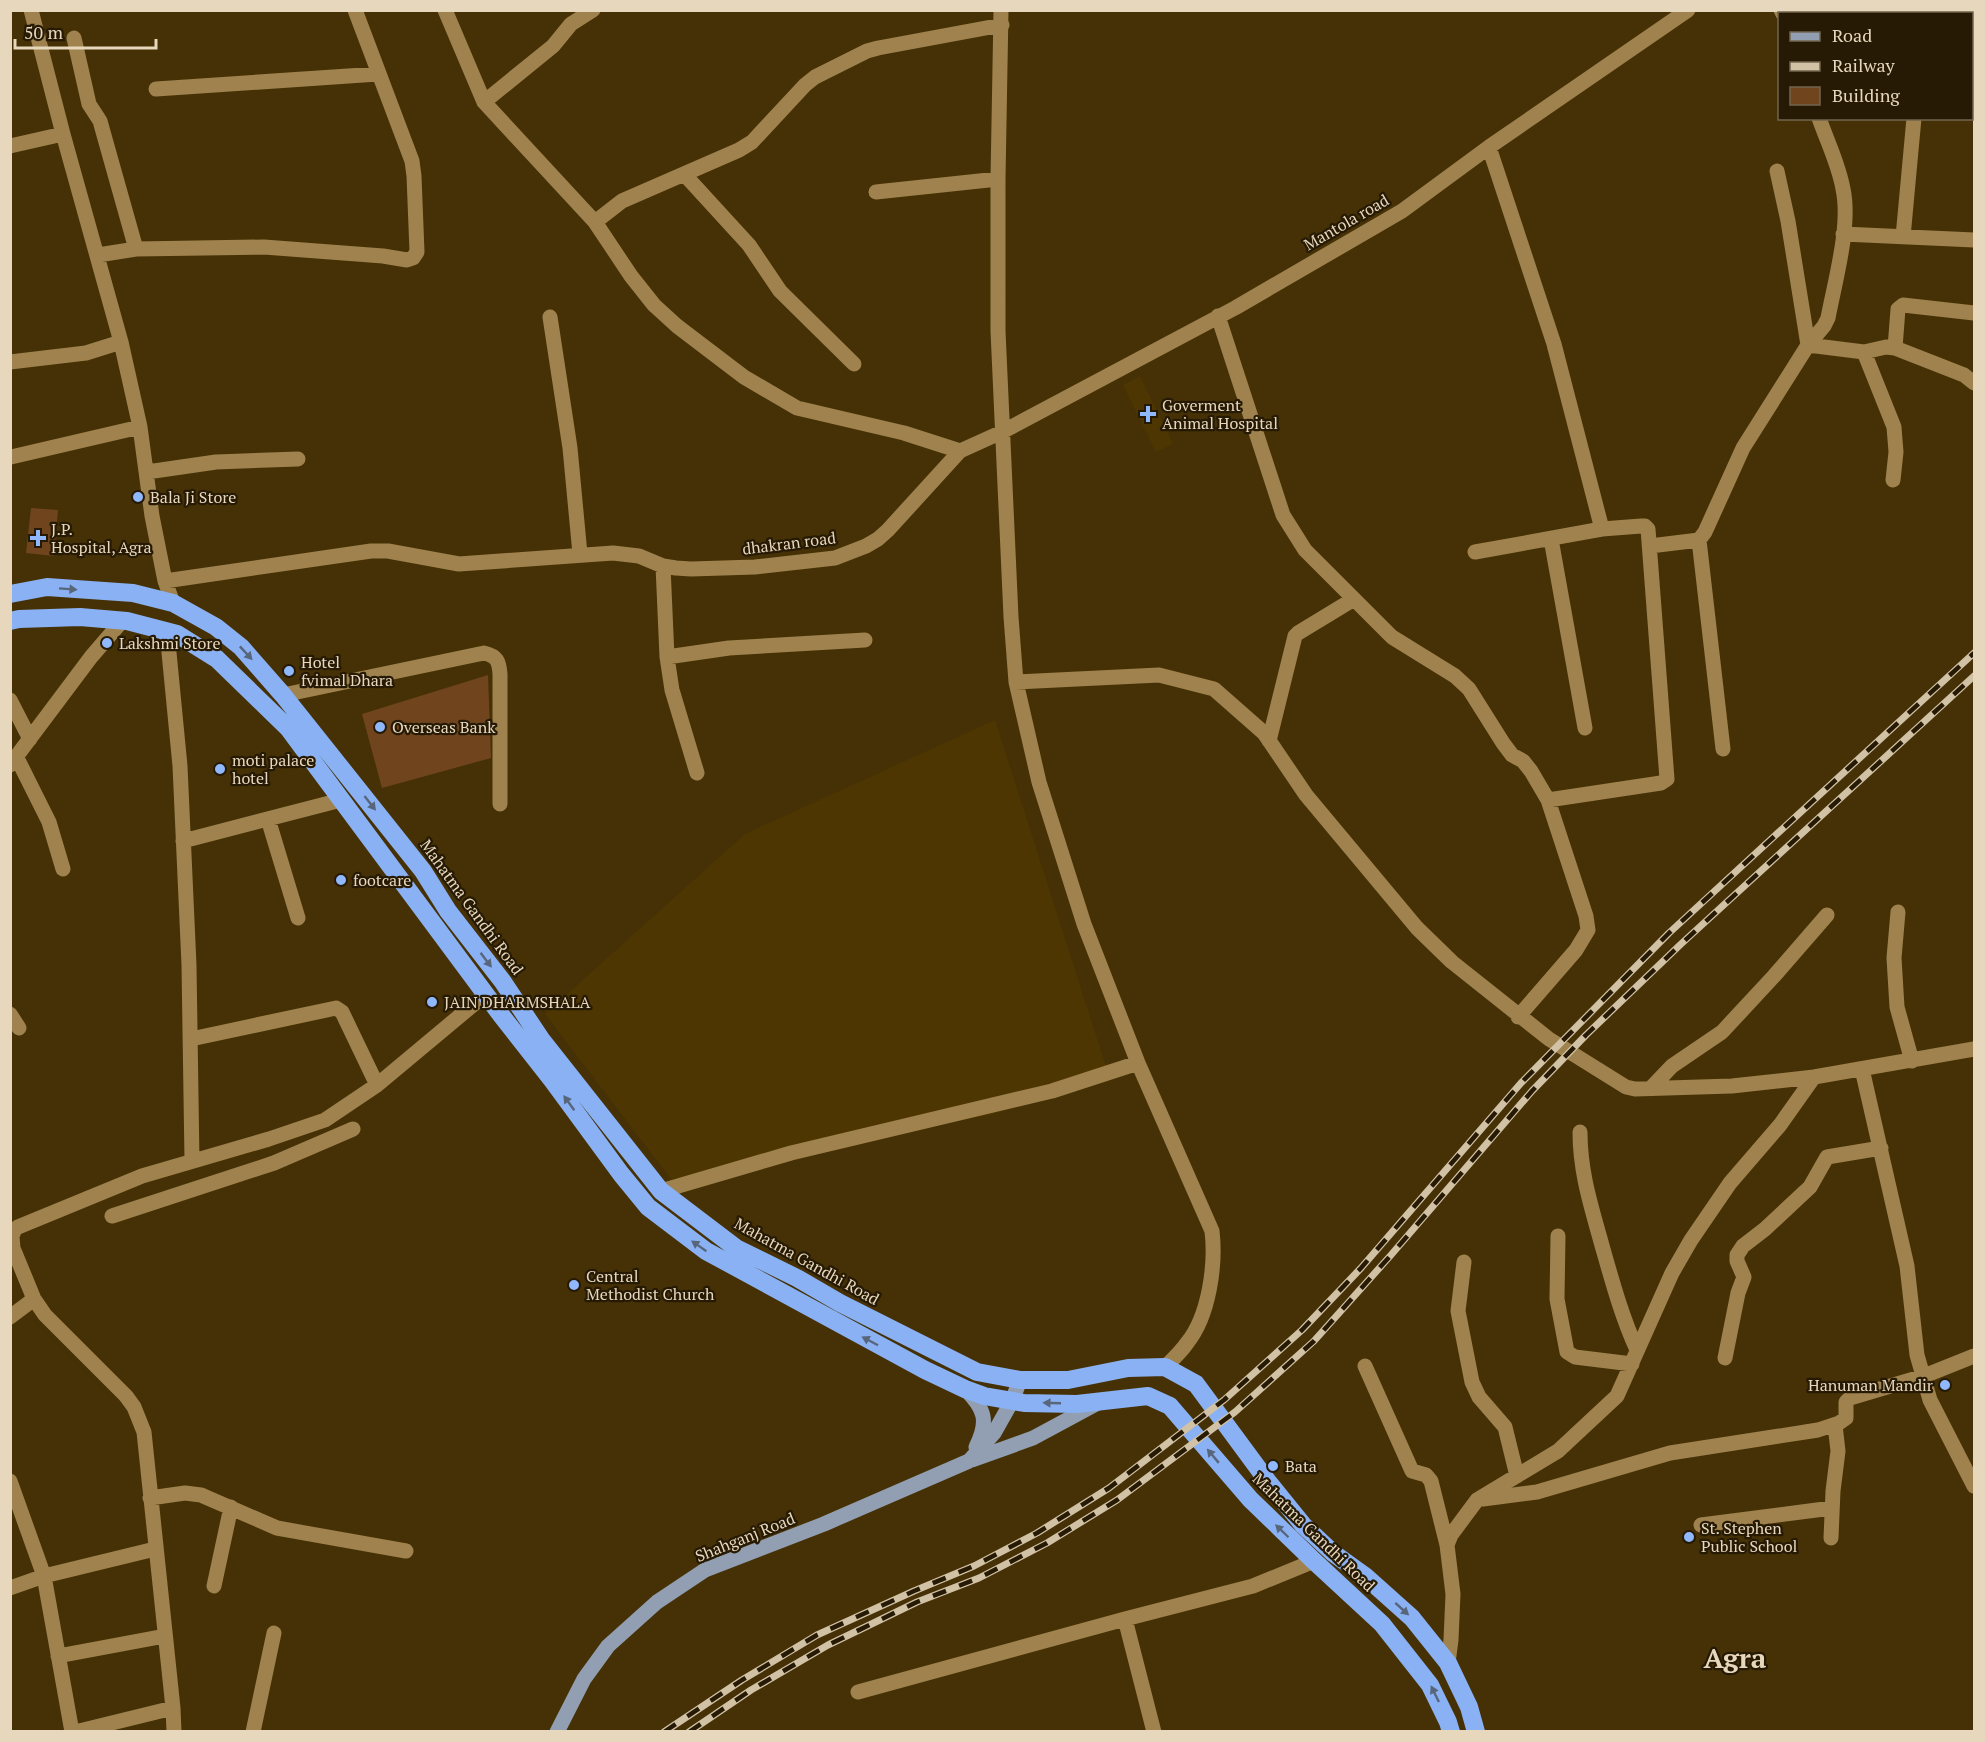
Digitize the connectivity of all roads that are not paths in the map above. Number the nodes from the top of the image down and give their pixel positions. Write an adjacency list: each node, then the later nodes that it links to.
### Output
1 (31, 10): 13 (street)
2 (354, 10): 8 (street)
3 (445, 10): 10 (street)
4 (594, 10): 10 (street)
5 (1688, 10): 15 (street, Mantola road)
6 (1002, 18): 17 (street); 18 (street)
7 (74, 38): 24 (street)
8 (378, 74): 9 (street); 24 (street)
9 (156, 89)
10 (484, 102): 20 (street)
11 (1821, 120): 21 (street)
12 (1914, 120): 22 (street)
13 (63, 134): 14 (street); 25 (street)
14 (10, 146)
15 (1489, 147): 27 (street, Mantola road); 43 (street)
16 (1777, 171): 30 (street)
17 (684, 174): 20 (street); 34 (street)
18 (998, 178): 19 (street); 37 (street)
19 (876, 192)
20 (595, 222): 38 (street)
21 (1843, 234): 22 (street); 30 (street)
22 (1903, 237): 23 (street)
23 (1974, 240)
24 (136, 249): 25 (street)
25 (98, 255): 29 (street)
26 (1974, 313): 31 (street)
27 (1218, 316): 37 (street, Mantola road); 52 (street)
28 (550, 317): 48 (street)
29 (121, 342): 33 (street); 36 (street)
30 (1808, 345): 32 (street); 45 (street)
31 (1895, 348): 32 (street); 35 (street)
32 (1864, 352): 42 (street)
33 (10, 362)
34 (854, 364)
35 (1974, 383)
36 (140, 427): 39 (street); 41 (street)
37 (1002, 432): 38 (street, Mantola road); 59 (street)
38 (957, 455): 49 (street, dhakran road)
39 (11, 457)
40 (298, 459): 41 (street)
41 (147, 472): 50 (street)
42 (1893, 480)
43 (1602, 529): 44 (street); 46 (street)
44 (1551, 539): 47 (street); 62 (street)
45 (1699, 540): 46 (street); 65 (street)
46 (1650, 546): 69 (street)
47 (1475, 552)
48 (580, 554): 49 (street, dhakran road); 50 (street, dhakran road)
49 (663, 566): 58 (street)
50 (165, 581): 53 (street)
51 (10, 594): 53 (highway, Mahatma Gandhi Road, one-way to 53)
52 (1354, 599): 64 (street); 69 (street)
53 (173, 603): 60 (highway, Mahatma Gandhi Road, one-way to 60)
54 (10, 621): 55 (highway, Mahatma Gandhi Road)
55 (122, 621): 56 (highway, Mahatma Gandhi Road); 63 (street)
56 (167, 632): 68 (highway, Mahatma Gandhi Road); 72 (street)
57 (865, 640): 58 (street)
58 (667, 657): 67 (street)
59 (1016, 682): 64 (street); 84 (street)
60 (284, 695): 70 (street); 94 (highway, Mahatma Gandhi Road, one-way to 94)
61 (10, 700): 63 (street)
62 (1585, 728)
63 (30, 739): 66 (street)
64 (1269, 741): 79 (street)
65 (1723, 749)
66 (14, 762): 73 (street)
67 (698, 773)
68 (341, 800): 71 (street); 77 (highway, Mahatma Gandhi Road)
69 (1548, 800): 79 (street)
70 (500, 804)
71 (268, 819): 72 (street); 76 (street)
72 (183, 841): 81 (street)
73 (63, 869)
74 (1898, 912): 83 (street)
75 (1827, 915): 88 (street)
76 (298, 918)
77 (486, 994): 87 (street); 107 (highway, Mahatma Gandhi Road, one-way to 77)
78 (10, 1014): 80 (street)
79 (1518, 1017): 88 (street)
80 (19, 1028)
81 (190, 1039): 87 (street); 93 (street)
82 (1974, 1049): 83 (street)
83 (1912, 1061): 85 (street)
84 (1138, 1063): 94 (street); 104 (street)
85 (1862, 1069): 86 (street); 91 (street)
86 (1814, 1077): 88 (street); 101 (street)
87 (377, 1085): 92 (street)
88 (1651, 1088)
89 (353, 1129): 92 (street)
90 (1580, 1132): 101 (street)
91 (1881, 1148): 102 (street); 105 (street)
92 (244, 1158): 93 (street); 95 (street)
93 (192, 1161): 98 (street)
94 (661, 1191): 106 (highway, Mahatma Gandhi Road)
95 (112, 1216)
96 (1558, 1236): 101 (street)
97 (1464, 1262): 112 (street)
98 (34, 1299): 99 (street); 115 (street)
99 (10, 1317)
100 (1974, 1356): 105 (street)
101 (1634, 1357): 112 (street)
102 (1725, 1358)
103 (1365, 1366): 121 (street)
104 (1165, 1368): 106 (highway, Mahatma Gandhi Road); 132 (highway, Mahatma Gandhi Road, one-way to 132)
105 (1924, 1376): 110 (street); 114 (street)
106 (1020, 1380): 108 (main road, Shahganj Road)
107 (965, 1389): 108 (highway, Mahatma Gandhi Road); 111 (main road)
108 (1012, 1401): 109 (highway, Mahatma Gandhi Road, one-way to 108); 111 (main road, Shahganj Road)
109 (1102, 1401): 111 (main road, Shahganj Road); 124 (highway, Mahatma Gandhi Road, one-way to 109)
110 (1835, 1425): 116 (street); 118 (street)
111 (969, 1461): 139 (main road, Shahganj Road)
112 (1517, 1476): 116 (street)
113 (10, 1481): 125 (street)
114 (1974, 1486)
115 (150, 1498): 117 (street); 122 (street)
116 (1478, 1500): 121 (street)
117 (231, 1507): 123 (street); 126 (street)
118 (1832, 1508): 119 (street); 120 (street)
119 (1701, 1525)
120 (1831, 1538)
121 (1447, 1545): 132 (street)
122 (155, 1549): 125 (street); 130 (street)
123 (406, 1551)
124 (1314, 1562): 128 (street); 141 (highway, Mahatma Gandhi Road, one-way to 124)
125 (44, 1576): 127 (street); 131 (street)
126 (214, 1586)
127 (10, 1588)
128 (1125, 1619): 133 (street); 140 (street)
129 (274, 1633): 138 (street)
130 (165, 1636): 131 (street); 134 (street)
131 (58, 1656): 136 (street)
132 (1448, 1664): 142 (highway, Mahatma Gandhi Road)
133 (858, 1692)
134 (173, 1708): 135 (street); 137 (street)
135 (112, 1727): 136 (street)
136 (74, 1731)
137 (174, 1731)
138 (253, 1731)
139 (556, 1731)
140 (1155, 1731)
141 (1451, 1731)
142 (1476, 1731)

